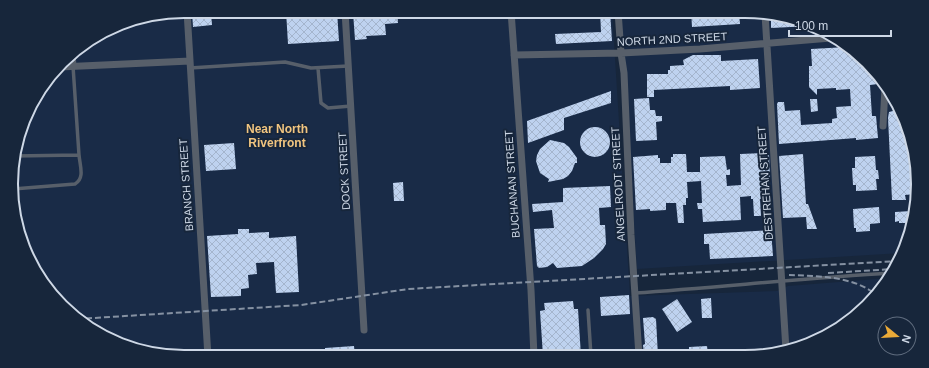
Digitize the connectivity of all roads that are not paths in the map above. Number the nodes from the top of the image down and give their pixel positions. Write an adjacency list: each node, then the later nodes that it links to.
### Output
1 (187, 18): 11 (street, BRANCH STREET)
2 (345, 18): 14 (street, DOCK STREET)
3 (511, 18): 9 (street, BUCHANAN STREET)
4 (618, 18): 8 (street, ANGELRODT STREET)
5 (765, 19): 7 (street, DESTREHAN STREET)
6 (825, 39): 7 (street, NORTH 2ND STREET)
7 (767, 43): 8 (street, NORTH 2ND STREET); 23 (street, DESTREHAN STREET)
8 (621, 53): 9 (street, NORTH 2ND STREET); 24 (street, ANGELRODT STREET)
9 (514, 56): 29 (street, BUCHANAN STREET)
10 (73, 61): 13 (street)
11 (190, 64): 13 (street); 15 (lane); 28 (street, BRANCH STREET)
12 (68, 66): 13 (street)
13 (73, 66): 19 (lane)
14 (348, 66): 15 (lane); 17 (street, DOCK STREET)
15 (318, 68): 17 (lane)
16 (885, 94): 18 (street)
17 (351, 106): 26 (street, DOCK STREET)
18 (883, 126)
19 (79, 155): 20 (lane); 21 (lane)
20 (20, 156)
21 (18, 189)
22 (884, 274): 23 (lane)
23 (781, 282): 24 (lane); 27 (street, DESTREHAN STREET)
24 (635, 293): 31 (street, ANGELRODT STREET)
25 (588, 310): 30 (lane)
26 (364, 330)
27 (786, 345)
28 (208, 350)
29 (534, 350)
30 (591, 350)
31 (639, 350)

